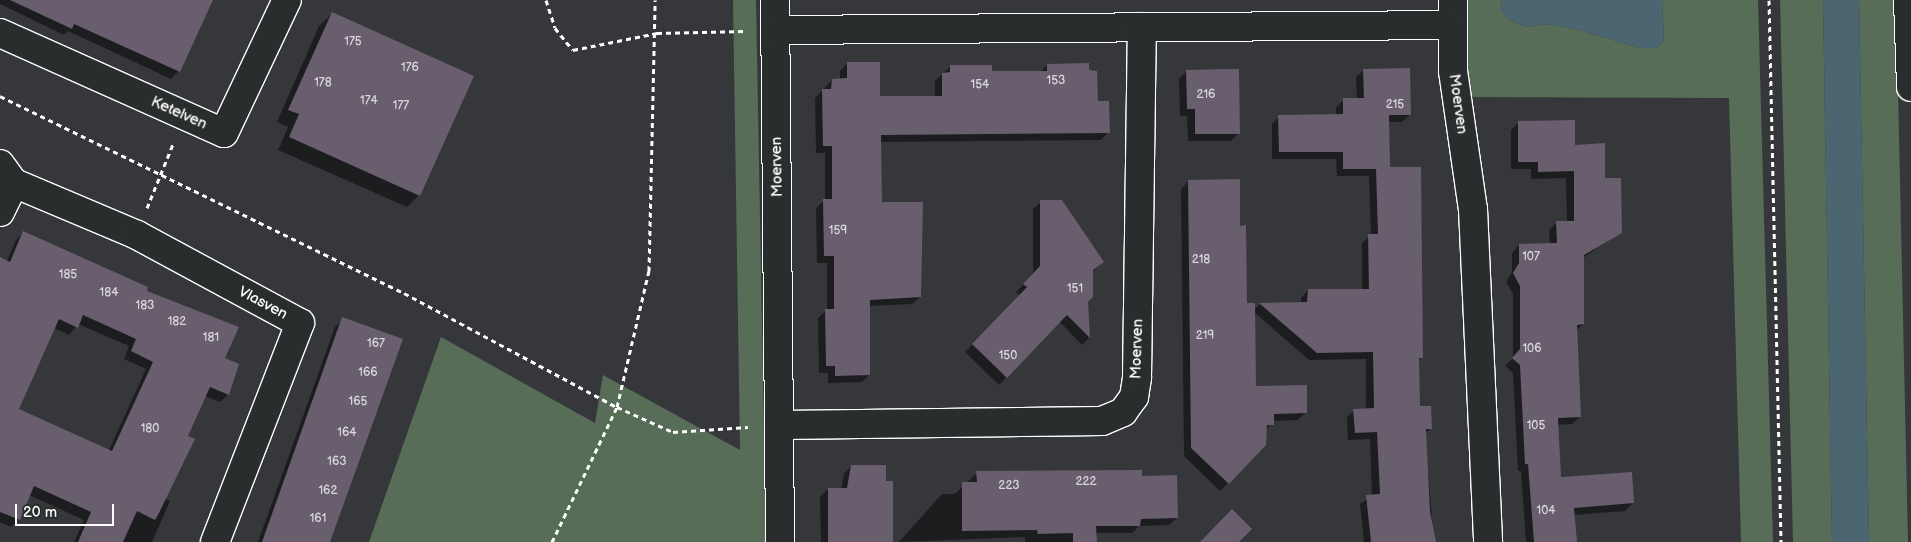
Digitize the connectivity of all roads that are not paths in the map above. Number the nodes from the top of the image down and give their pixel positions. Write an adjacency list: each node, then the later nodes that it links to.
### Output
1 (287, 0): 7 (street, Ketelven)
2 (775, 0): 6 (street, Moerven)
3 (1908, 0): 8 (street)
4 (1452, 12): 5 (street, Moerven); 14 (street, Moerven)
5 (1142, 27): 6 (street, Moerven); 11 (street, Moerven)
6 (776, 30): 11 (street, Moerven)
7 (0, 33)
8 (1911, 87)
9 (7, 173): 10 (street, Vlasven); 12 (street, Vlasven)
10 (0, 212)
11 (780, 425): 13 (street, Moerven)
12 (216, 542)
13 (780, 542)
14 (1488, 542)

